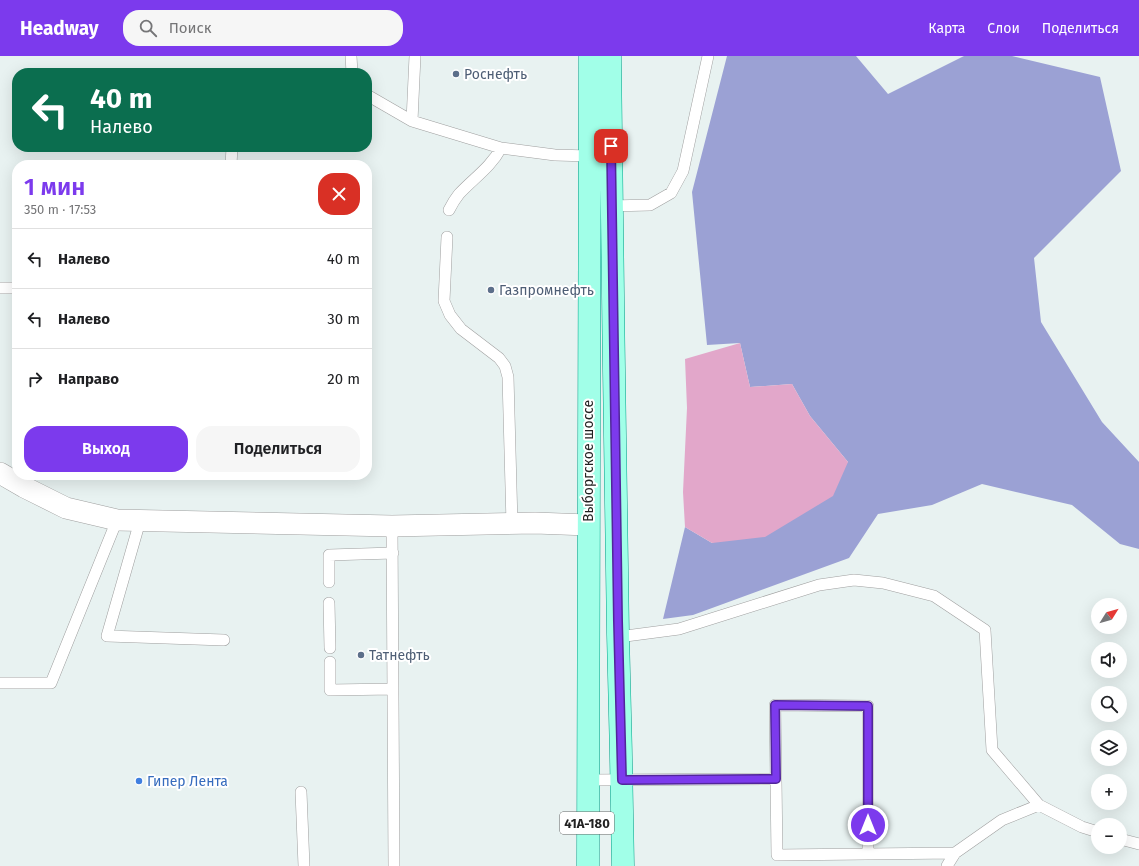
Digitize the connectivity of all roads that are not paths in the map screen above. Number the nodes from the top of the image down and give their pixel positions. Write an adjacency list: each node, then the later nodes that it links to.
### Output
1 (351, 56): 6 (lane)
2 (415, 56): 8 (lane)
3 (590, 56): 10 (main road, Выборгское шоссе / 41А-180)
4 (610, 56): 11 (main road, Выборгское шоссе / 41А-180)
5 (708, 56): 11 (lane)
6 (352, 68)
7 (372, 98): 8 (lane)
8 (412, 121): 9 (lane)
9 (501, 148): 10 (lane); 12 (lane)
10 (589, 156): 20 (main road, Выборгское шоссе / 41А-180)
11 (611, 206): 25 (main road, Выборгское шоссе / 41А-180)
12 (449, 210)
13 (447, 237): 19 (lane)
14 (0, 288): 15 (lane)
15 (12, 288)
16 (1, 476): 17 (street)
17 (117, 520): 18 (street); 29 (lane)
18 (140, 521): 21 (street); 26 (lane)
19 (512, 524): 20 (street); 21 (street)
20 (588, 525): 32 (main road, Выборгское шоссе / 41А-180)
21 (392, 526): 22 (lane)
22 (393, 553): 23 (lane); 30 (lane)
23 (329, 582)
24 (329, 603): 27 (lane)
25 (618, 637): 33 (main road, Выборгское шоссе / 41А-180); 35 (lane)
26 (224, 640)
27 (330, 648)
28 (330, 662): 30 (lane)
29 (0, 683)
30 (394, 689): 42 (lane)
31 (776, 779): 33 (lane); 40 (lane); 40 (lane)
32 (587, 780): 33 (lane); 43 (main road, Выборгское шоссе / 41А-180)
33 (622, 780): 44 (main road, Выборгское шоссе / 41А-180)
34 (301, 792): 41 (lane)
35 (1039, 806): 36 (lane); 39 (lane)
36 (1091, 829)
37 (1127, 841): 38 (lane)
38 (1139, 844)
39 (955, 853): 40 (lane); 45 (lane)
40 (868, 854)
41 (304, 866)
42 (394, 866)
43 (588, 866)
44 (623, 866)
45 (947, 866)

